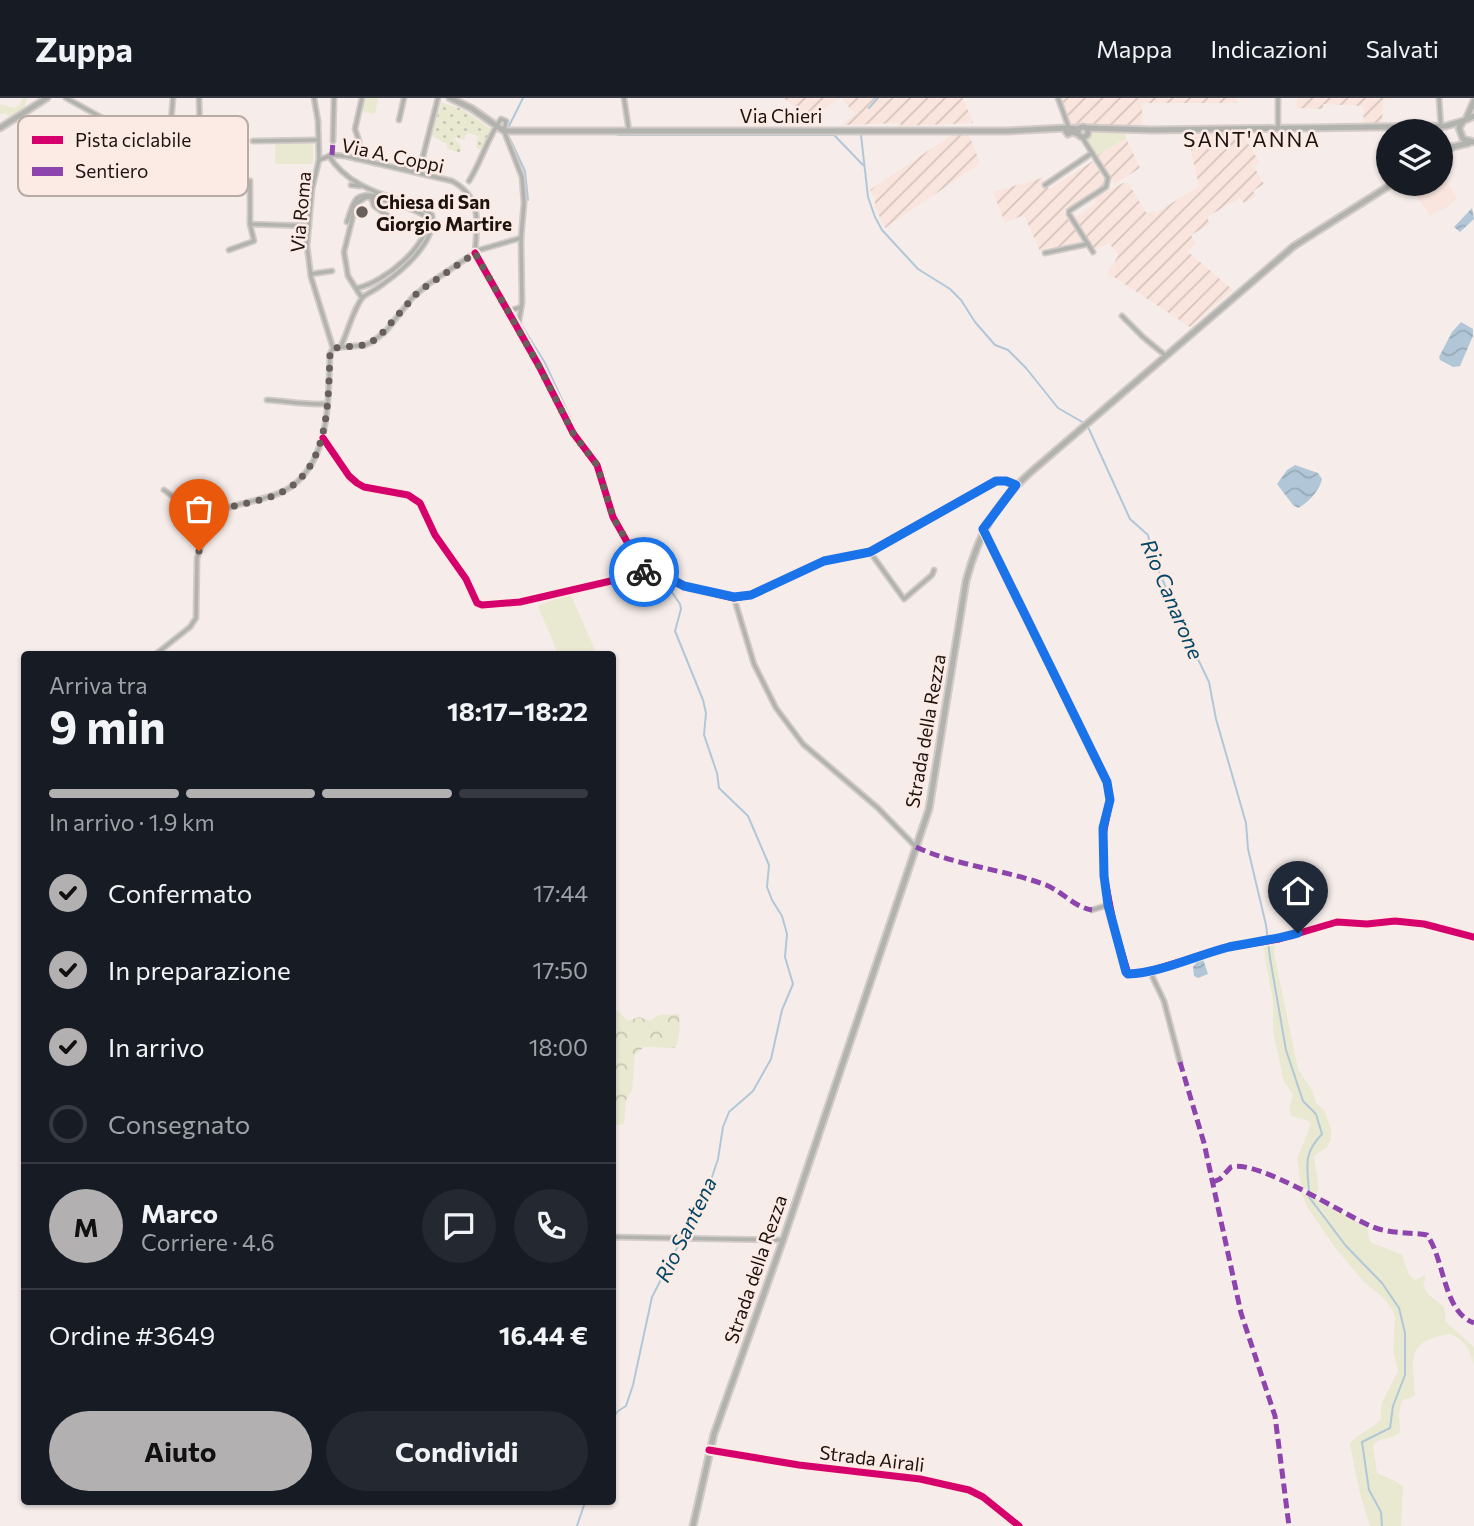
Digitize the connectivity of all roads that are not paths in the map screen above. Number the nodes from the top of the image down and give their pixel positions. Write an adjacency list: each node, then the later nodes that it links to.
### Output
1 (47, 98): 16 (main road)
2 (66, 98): 17 (street)
3 (173, 98): 18 (street)
4 (199, 98): 19 (street)
5 (314, 98): 36 (street, Via Roma)
6 (334, 98): 38 (street)
7 (362, 98): 44 (street)
8 (404, 98): 24 (street)
9 (438, 98): 46 (street)
10 (450, 98): 26 (main road)
11 (624, 98): 32 (street)
12 (1058, 98): 29 (street)
13 (1278, 98): 30 (street)
14 (1439, 98): 22 (street)
15 (1474, 101): 23 (main road)
16 (19, 116)
17 (99, 116)
18 (172, 116)
19 (200, 116)
20 (1474, 116): 23 (main road, Via Chieri)
21 (18, 117): 28 (main road)
22 (1442, 119)
23 (1464, 119): 25 (main road, Via Chieri); 35 (main road)
24 (399, 120)
25 (1453, 123)
26 (496, 126): 31 (main road); 48 (street)
27 (1376, 127): 30 (main road, Via Chieri)
28 (0, 128)
29 (1067, 128): 32 (main road, Via Chieri); 34 (main road, Via Chieri)
30 (1278, 128): 34 (main road, Via Chieri)
31 (504, 131): 32 (main road, Via Chieri); 59 (street)
32 (629, 131)
33 (1453, 131): 35 (main road, Via Chieri)
34 (1085, 134): 42 (street)
35 (1460, 134): 39 (main road, Via Chieri); 40 (main road)
36 (318, 140): 37 (street); 45 (street, Via Roma)
37 (253, 141)
38 (333, 141)
39 (1473, 143): 41 (main road)
40 (1453, 145)
41 (1453, 147)
42 (1092, 153): 50 (street); 60 (street)
43 (329, 156): 44 (street, Via A. Coppi); 45 (street, Via Roma); 51 (street)
44 (356, 159): 46 (street, Via A. Coppi)
45 (319, 160): 57 (street, Via Roma)
46 (376, 163): 63 (street, Via A. Coppi)
47 (250, 181): 56 (street)
48 (469, 181)
49 (351, 185): 51 (street)
50 (1045, 185)
51 (362, 186): 53 (street)
52 (1376, 194): 76 (main road, Strada della Rezza)
53 (388, 195): 55 (street); 68 (street)
54 (371, 197): 58 (street); 67 (street); 67 (street)
55 (347, 222)
56 (250, 224): 57 (street); 61 (street)
57 (309, 226): 66 (street, Via Roma)
58 (389, 227)
59 (522, 238): 63 (street); 69 (street)
60 (1088, 244): 62 (street); 64 (street)
61 (229, 250)
62 (1093, 252)
63 (475, 253): 71 (street); 74 (street)
64 (1045, 253)
65 (332, 271): 66 (street)
66 (311, 274): 75 (street, Via Roma)
67 (358, 288): 68 (street)
68 (362, 298): 74 (street)
69 (521, 307): 70 (street); 71 (street)
70 (519, 314): 71 (street); 73 (street)
71 (509, 315): 73 (street)
72 (1122, 316): 76 (street)
73 (519, 331): 86 (street)
74 (341, 346): 75 (street)
75 (333, 348): 78 (street)
76 (1166, 356): 80 (main road, Strada della Rezza)
77 (267, 400): 78 (street)
78 (326, 404): 79 (street)
79 (323, 438): 82 (street); 86 (street)
80 (1016, 485): 83 (main road, Strada della Rezza); 84 (street)
81 (164, 490): 82 (street)
82 (212, 514): 88 (street)
83 (983, 529): 89 (main road, Strada della Rezza); 90 (street)
84 (870, 552): 85 (street); 87 (street)
85 (934, 570)
86 (644, 572): 87 (street)
87 (734, 597): 89 (street)
88 (160, 651)
89 (916, 847): 98 (main road, Strada della Rezza)
90 (1108, 905): 91 (street); 94 (street)
91 (1092, 910)
92 (1474, 937): 93 (street)
93 (1153, 970): 94 (street); 95 (street)
94 (1146, 972): 95 (street)
95 (1152, 976): 96 (street)
96 (1180, 1062)
97 (616, 1237): 98 (street)
98 (783, 1240): 99 (main road, Strada della Rezza)
99 (709, 1450): 100 (main road, Strada della Rezza); 101 (street, Strada Airali)
100 (693, 1526)
101 (1019, 1526)

